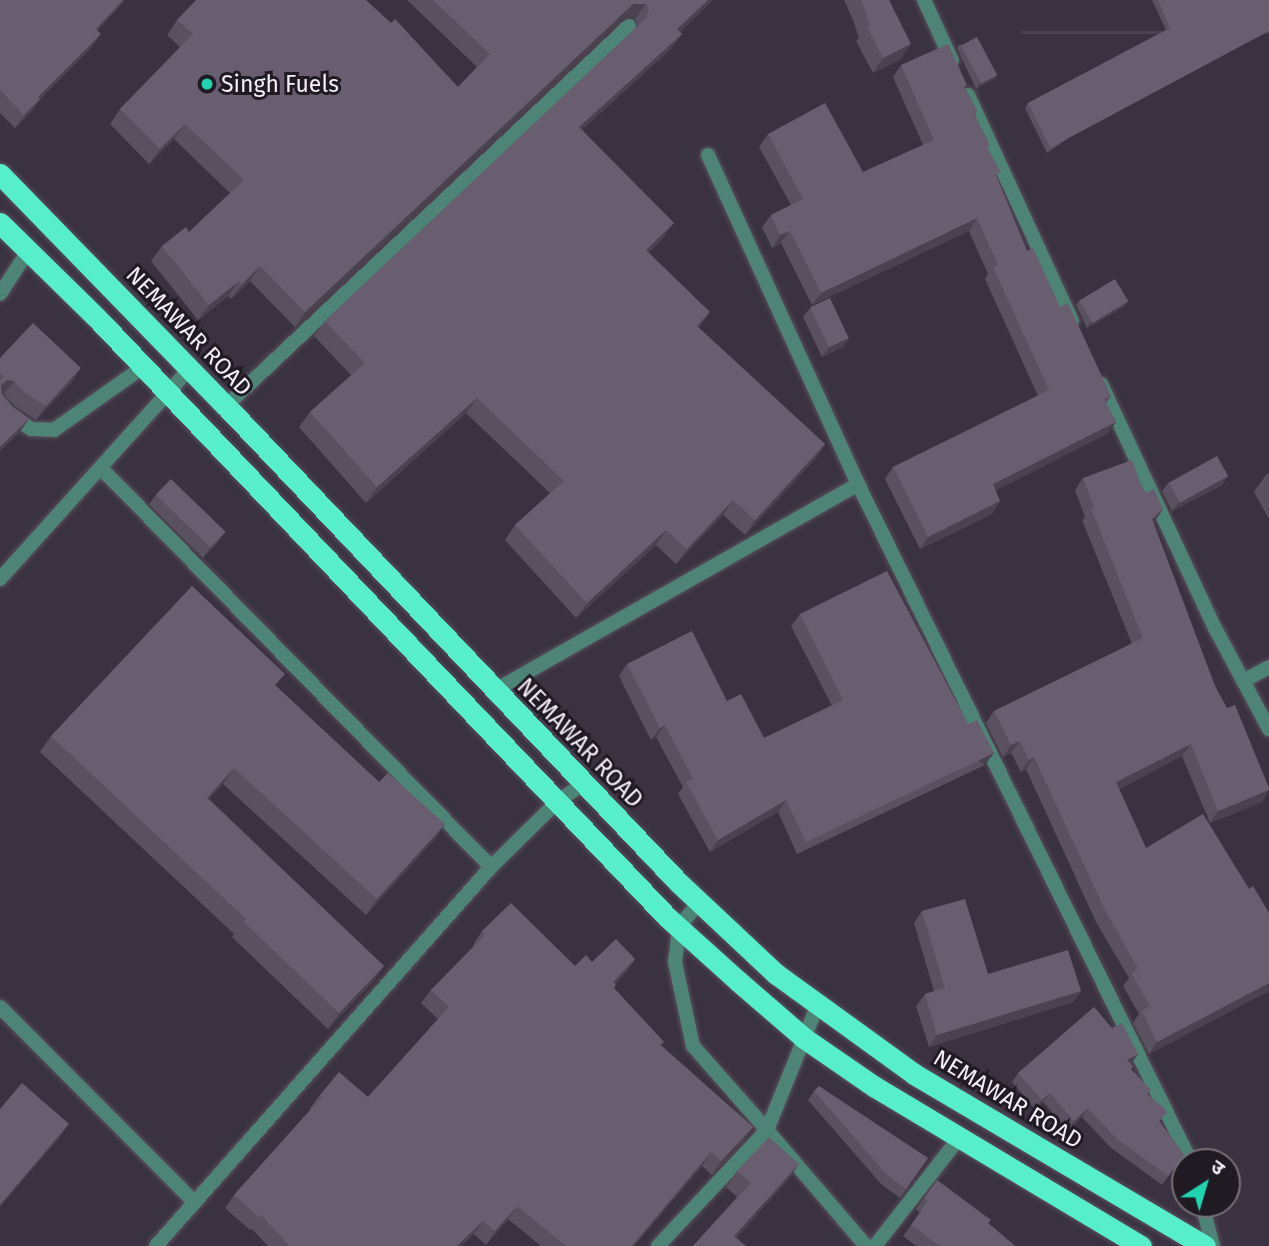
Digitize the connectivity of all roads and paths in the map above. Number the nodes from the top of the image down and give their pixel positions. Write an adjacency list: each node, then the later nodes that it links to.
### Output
1 (924, 0): 8 (street)
2 (629, 26): 14 (street)
3 (708, 155): 16 (street)
4 (0, 174): 10 (highway, NEMAWAR ROAD)
5 (0, 223): 6 (highway)
6 (28, 251): 7 (street); 9 (highway)
7 (0, 294)
8 (1079, 336)
9 (143, 367): 12 (highway); 13 (street)
10 (188, 369): 12 (street); 14 (highway, NEMAWAR ROAD)
11 (1097, 374): 19 (street)
12 (168, 393): 15 (street); 23 (highway)
13 (0, 403)
14 (226, 406): 20 (highway, NEMAWAR ROAD)
15 (101, 468): 17 (street); 24 (street)
16 (858, 484): 20 (street); 32 (street)
17 (0, 579)
18 (1269, 667): 19 (street)
19 (1243, 681): 21 (street)
20 (494, 691): 22 (highway, NEMAWAR ROAD)
21 (1269, 729)
22 (583, 784): 23 (street); 25 (highway, NEMAWAR ROAD)
23 (557, 802): 24 (street); 26 (highway)
24 (491, 867): 33 (street)
25 (699, 902): 26 (street); 27 (highway, NEMAWAR ROAD)
26 (679, 927): 29 (highway); 30 (street)
27 (818, 1004): 29 (street); 40 (highway, NEMAWAR ROAD)
28 (0, 1007): 33 (street)
29 (803, 1038): 30 (street); 31 (highway)
30 (766, 1130): 36 (street); 37 (street)
31 (959, 1138): 38 (street); 39 (highway)
32 (1184, 1148)
33 (195, 1203): 35 (street)
34 (1206, 1218): 41 (street)
35 (156, 1246)
36 (658, 1246)
37 (866, 1246)
38 (876, 1246)
39 (1141, 1246)
40 (1205, 1246)
41 (1213, 1246)

